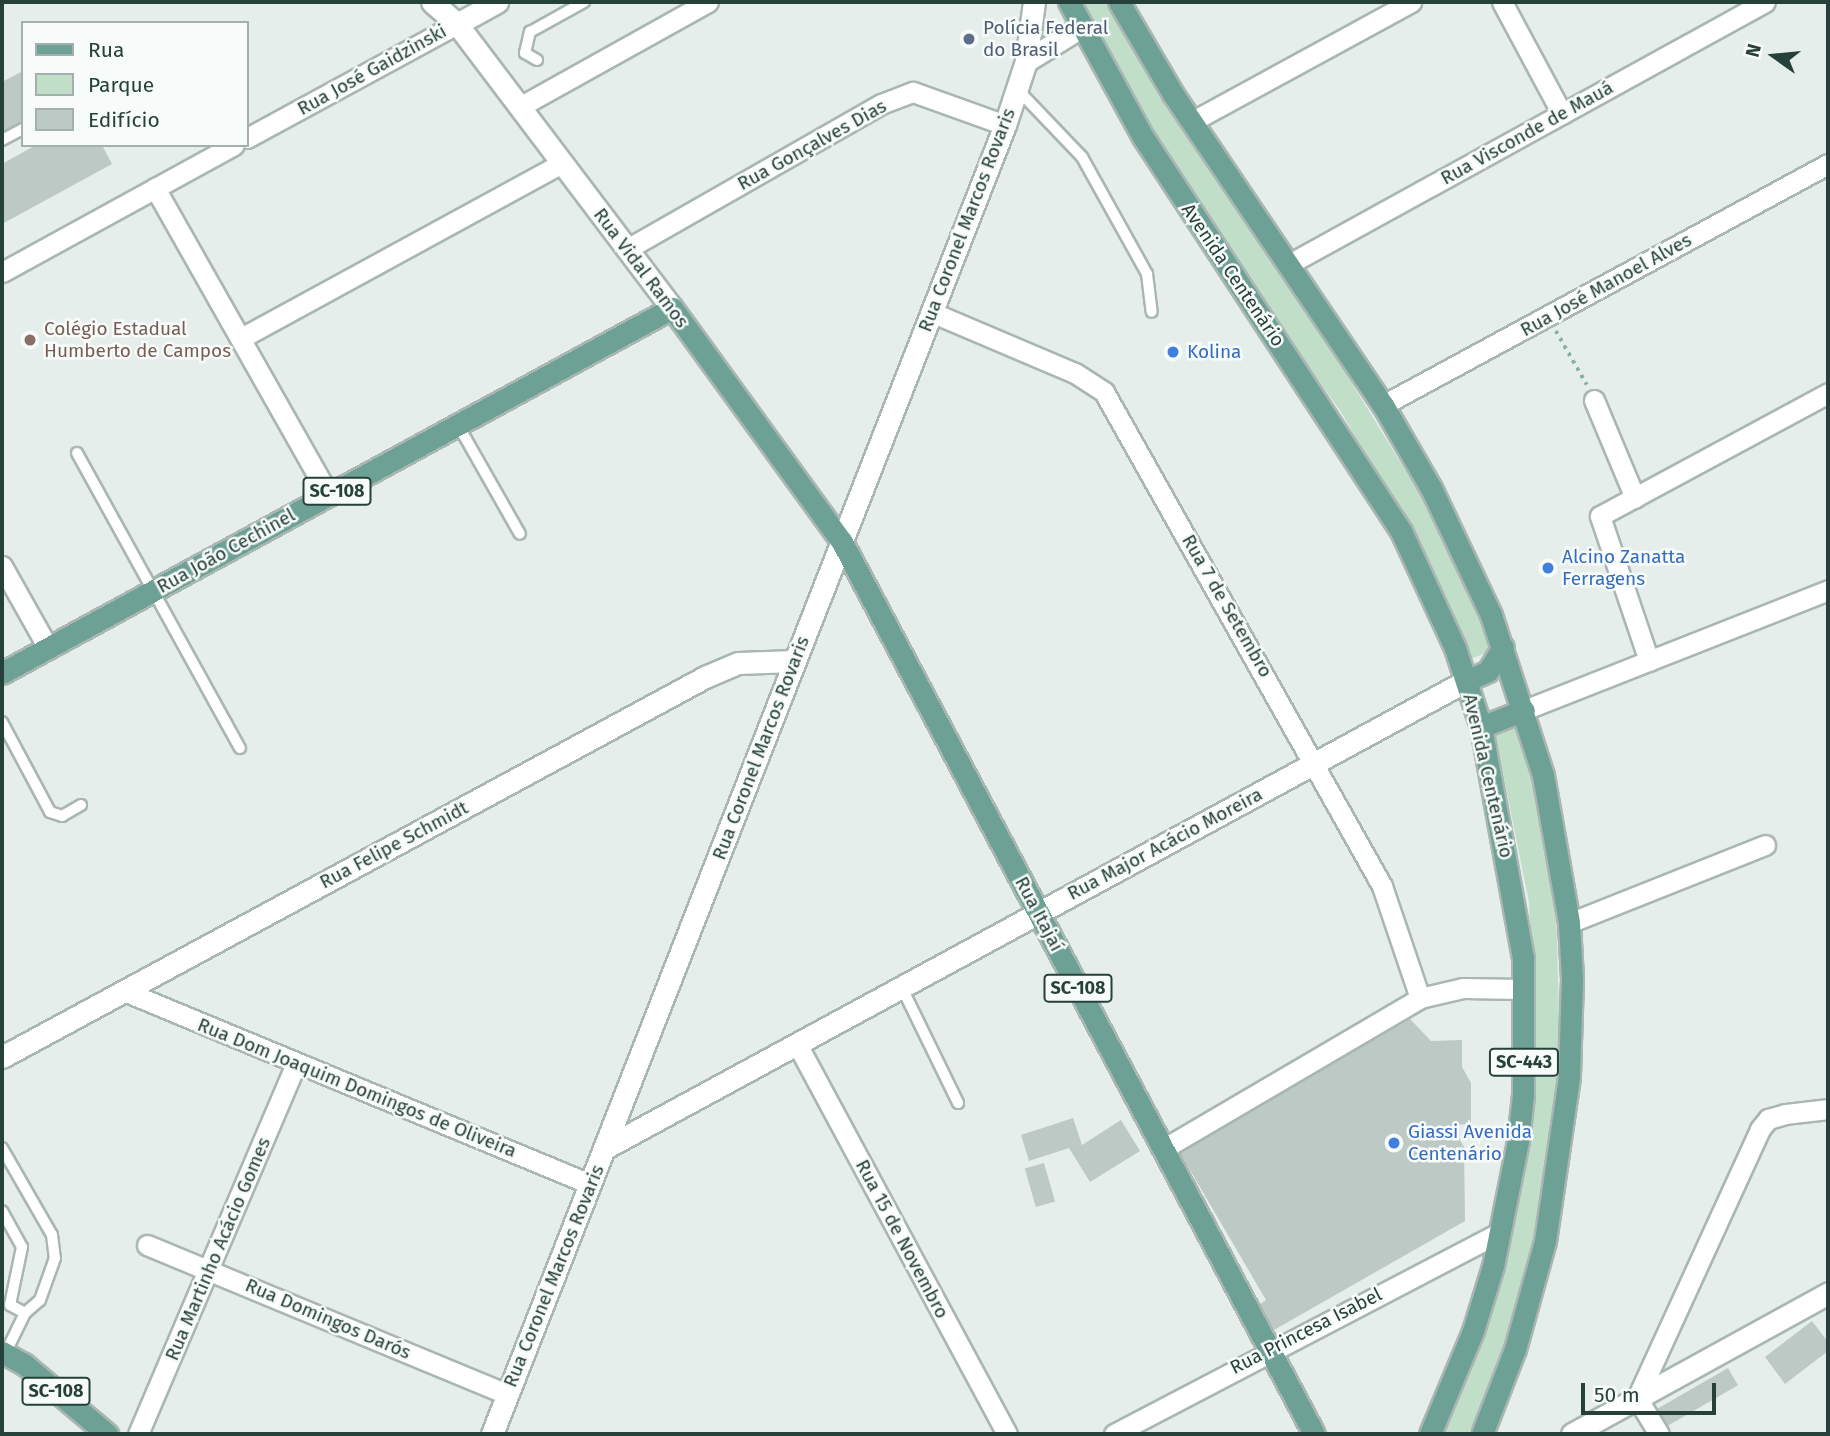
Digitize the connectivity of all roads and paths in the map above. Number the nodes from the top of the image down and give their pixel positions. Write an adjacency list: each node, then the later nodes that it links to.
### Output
1 (432, 2): 11 (street, Rua Vidal Ramos)
2 (497, 2): 11 (street, Rua José Gaidzinski)
3 (584, 2): 13 (lane)
4 (708, 2): 16 (street)
5 (1034, 2): 14 (street, Rua Coronel Marcos Rovaris)
6 (1069, 2): 12 (main road, Avenida Centenário / SC-443)
7 (1119, 2): 18 (main road)
8 (1411, 2): 18 (street)
9 (1502, 2): 17 (street)
10 (1765, 2): 17 (street, Rua Visconde de Mauá)
11 (457, 24): 16 (street, Rua Vidal Ramos); 21 (street, Rua José Gaidzinski)
12 (1081, 27): 14 (street); 52 (main road, Avenida Centenário / SC-443)
13 (537, 60)
14 (1026, 61): 15 (street, Rua Coronel Marcos Rovaris)
15 (1017, 90): 19 (street, Rua Coronel Marcos Rovaris); 32 (lane)
16 (521, 106): 24 (street, Rua Vidal Ramos)
17 (1562, 114): 28 (street, Rua Visconde de Mauá)
18 (1191, 122): 28 (main road)
19 (1005, 125): 27 (street, Rua Gonçalves Dias); 31 (street, Rua Coronel Marcos Rovaris)
20 (21, 130): 22 (lane)
21 (248, 137)
22 (2, 140)
23 (230, 147): 26 (street)
24 (562, 163): 27 (street, Rua Vidal Ramos); 34 (street)
25 (1828, 164): 33 (street, Rua José Manoel Alves)
26 (155, 188): 29 (street); 34 (street)
27 (627, 249): 30 (street, Rua Vidal Ramos)
28 (1289, 264): 37 (main road)
29 (2, 272)
30 (672, 308): 38 (main road, Rua João Cechinel / SC-108); 43 (main road, Rua Vidal Ramos / SC-108)
31 (931, 312): 43 (street, Rua Coronel Marcos Rovaris); 57 (street, Rua 7 de Setembro)
32 (1152, 312)
33 (1548, 316): 36 (path); 37 (street, Rua José Manoel Alves)
34 (241, 338): 40 (street)
35 (1828, 393): 41 (street)
36 (1594, 400): 41 (street)
37 (1383, 405): 47 (main road)
38 (458, 425): 40 (main road, Rua João Cechinel / SC-108); 42 (lane)
39 (77, 453): 46 (lane)
40 (329, 495): 46 (main road, Rua João Cechinel / SC-108)
41 (1635, 498): 50 (street)
42 (520, 534)
43 (842, 542): 49 (street, Rua Coronel Marcos Rovaris); 60 (main road, Rua Itajaí / SC-108)
44 (2, 566): 48 (street)
45 (1828, 590): 50 (street)
46 (154, 591): 48 (main road, Rua João Cechinel / SC-108); 56 (lane)
47 (1503, 647): 52 (main road); 53 (main road)
48 (48, 648): 51 (main road, Rua João Cechinel / SC-108)
49 (794, 661): 64 (street, Rua Felipe Schmidt); 72 (street, Rua Coronel Marcos Rovaris)
50 (1649, 661): 53 (street)
51 (2, 673)
52 (1466, 681): 55 (main road, Avenida Centenário / SC-443); 57 (street, Rua Major Acácio Moreira)
53 (1524, 710): 55 (main road); 61 (main road)
54 (2, 722): 58 (lane)
55 (1481, 727): 63 (main road, Avenida Centenário / SC-443)
56 (240, 748)
57 (1316, 762): 60 (street, Rua Major Acácio Moreira); 65 (street, Rua 7 de Setembro)
58 (81, 805)
59 (1765, 845): 61 (street)
60 (1039, 913): 62 (street, Rua Major Acácio Moreira); 73 (main road, Rua Itajaí / SC-108)
61 (1569, 923): 92 (main road)
62 (901, 987): 66 (street, Rua Major Acácio Moreira); 69 (lane)
63 (1523, 989): 65 (street); 76 (main road, Avenida Centenário / SC-443)
64 (124, 992): 67 (street, Rua Felipe Schmidt); 68 (street, Rua Dom Joaquim Domingos de Oliveira)
65 (1420, 998): 73 (street)
66 (797, 1044): 72 (street, Rua Major Acácio Moreira); 88 (street, Rua 15 de Novembro)
67 (2, 1058)
68 (296, 1063): 74 (street, Rua Dom Joaquim Domingos de Oliveira); 78 (street, Rua Martinho Acácio Gomes)
69 (958, 1103)
70 (1828, 1109): 84 (street)
71 (2, 1148): 80 (lane)
72 (606, 1148): 74 (street, Rua Coronel Marcos Rovaris)
73 (1163, 1149): 81 (main road, Rua Itajaí / SC-108)
74 (590, 1184): 83 (street, Rua Coronel Marcos Rovaris)
75 (2, 1211): 80 (lane)
76 (1500, 1232): 81 (street, Rua Princesa Isabel); 91 (main road, Avenida Centenário / SC-443)
77 (147, 1245): 78 (street, Rua Domingos Darós)
78 (211, 1269): 83 (street, Rua Domingos Darós); 86 (street, Rua Martinho Acácio Gomes)
79 (1828, 1293): 84 (street)
80 (25, 1313): 82 (lane)
81 (1269, 1349): 89 (street, Rua Princesa Isabel); 90 (main road, Rua Itajaí / SC-108)
82 (3, 1354): 85 (main road, SC-108)
83 (507, 1394): 87 (street, Rua Coronel Marcos Rovaris)
84 (1637, 1398): 93 (street); 94 (street)
85 (107, 1434)
86 (138, 1434)
87 (492, 1434)
88 (1007, 1434)
89 (1114, 1434)
90 (1314, 1434)
91 (1430, 1434)
92 (1482, 1434)
93 (1572, 1434)
94 (1659, 1434)

